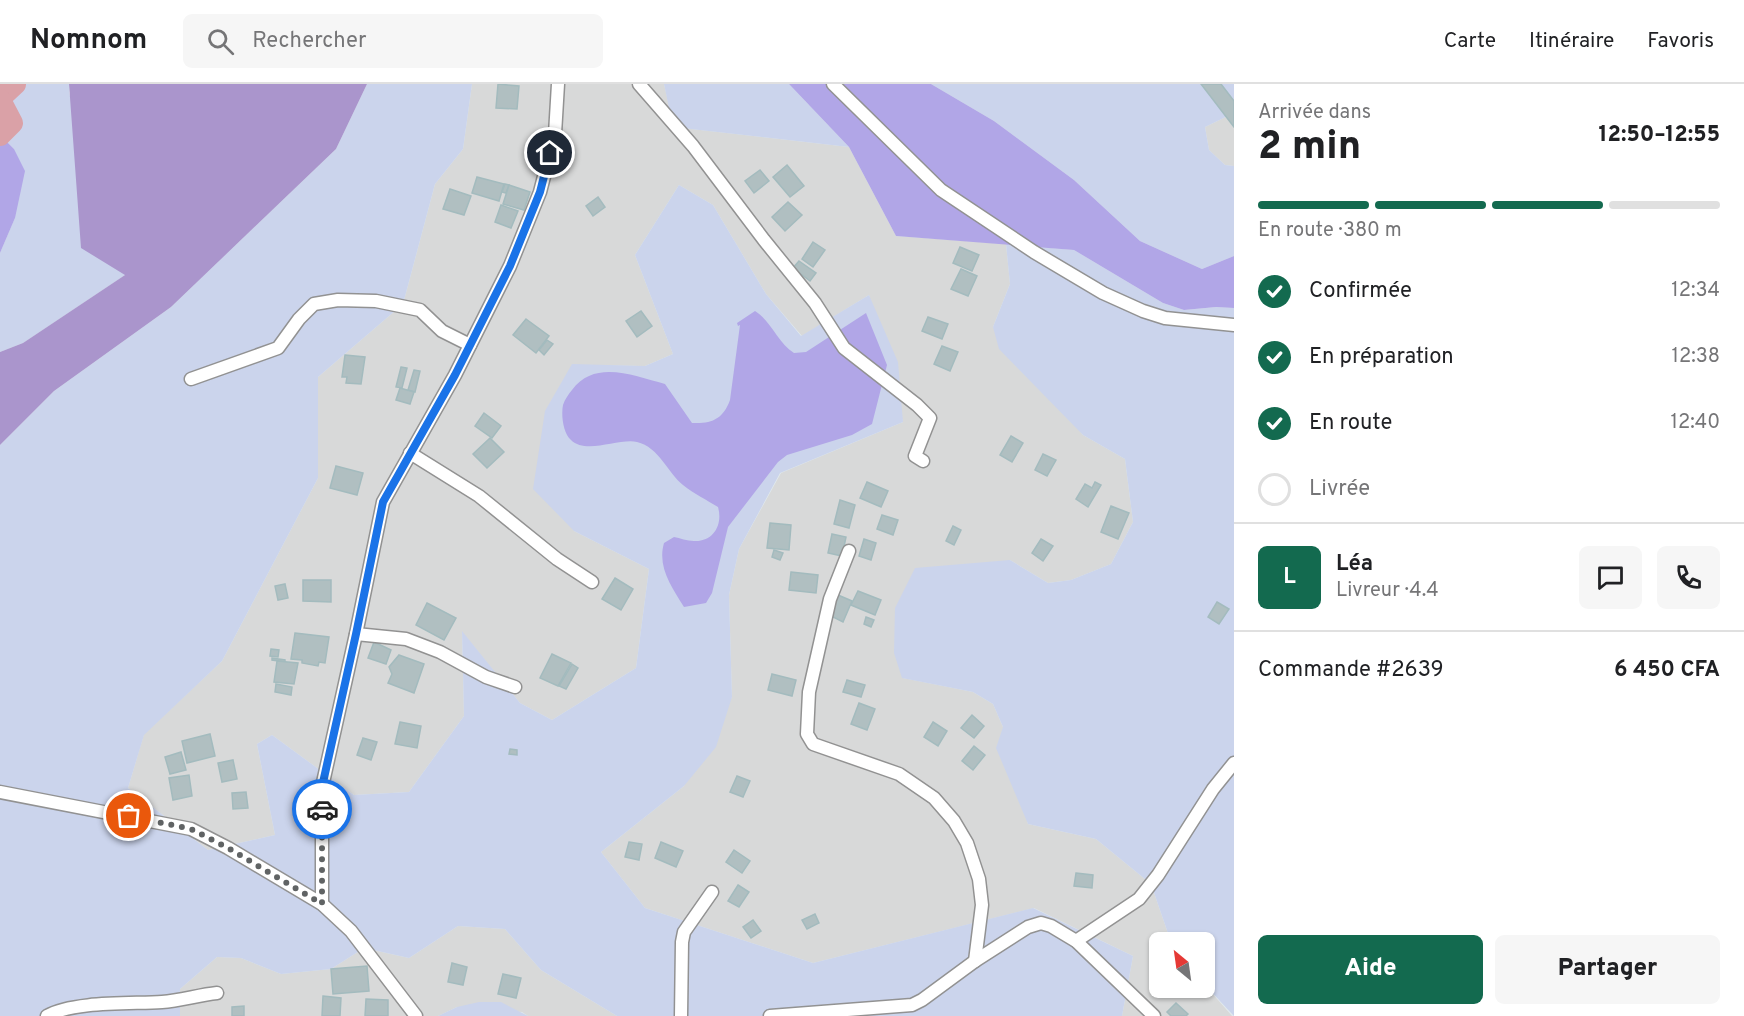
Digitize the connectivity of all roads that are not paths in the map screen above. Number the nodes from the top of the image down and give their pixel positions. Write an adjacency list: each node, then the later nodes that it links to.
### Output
1 (558, 84): 5 (street)
2 (639, 84): 8 (street)
3 (833, 84): 4 (street)
4 (1234, 325)
5 (470, 345): 6 (street); 7 (street)
6 (191, 379)
7 (410, 453): 10 (street); 11 (street)
8 (923, 461)
9 (849, 551): 18 (street)
10 (592, 582)
11 (356, 634): 12 (street); 16 (street)
12 (515, 687)
13 (1234, 763): 17 (street)
14 (0, 792): 16 (street)
15 (712, 892): 22 (street)
16 (322, 904): 21 (street)
17 (1076, 941): 18 (street); 24 (street)
18 (975, 961): 23 (street)
19 (217, 993): 20 (street)
20 (47, 1016)
21 (416, 1016)
22 (681, 1016)
23 (777, 1016)
24 (1154, 1016)

